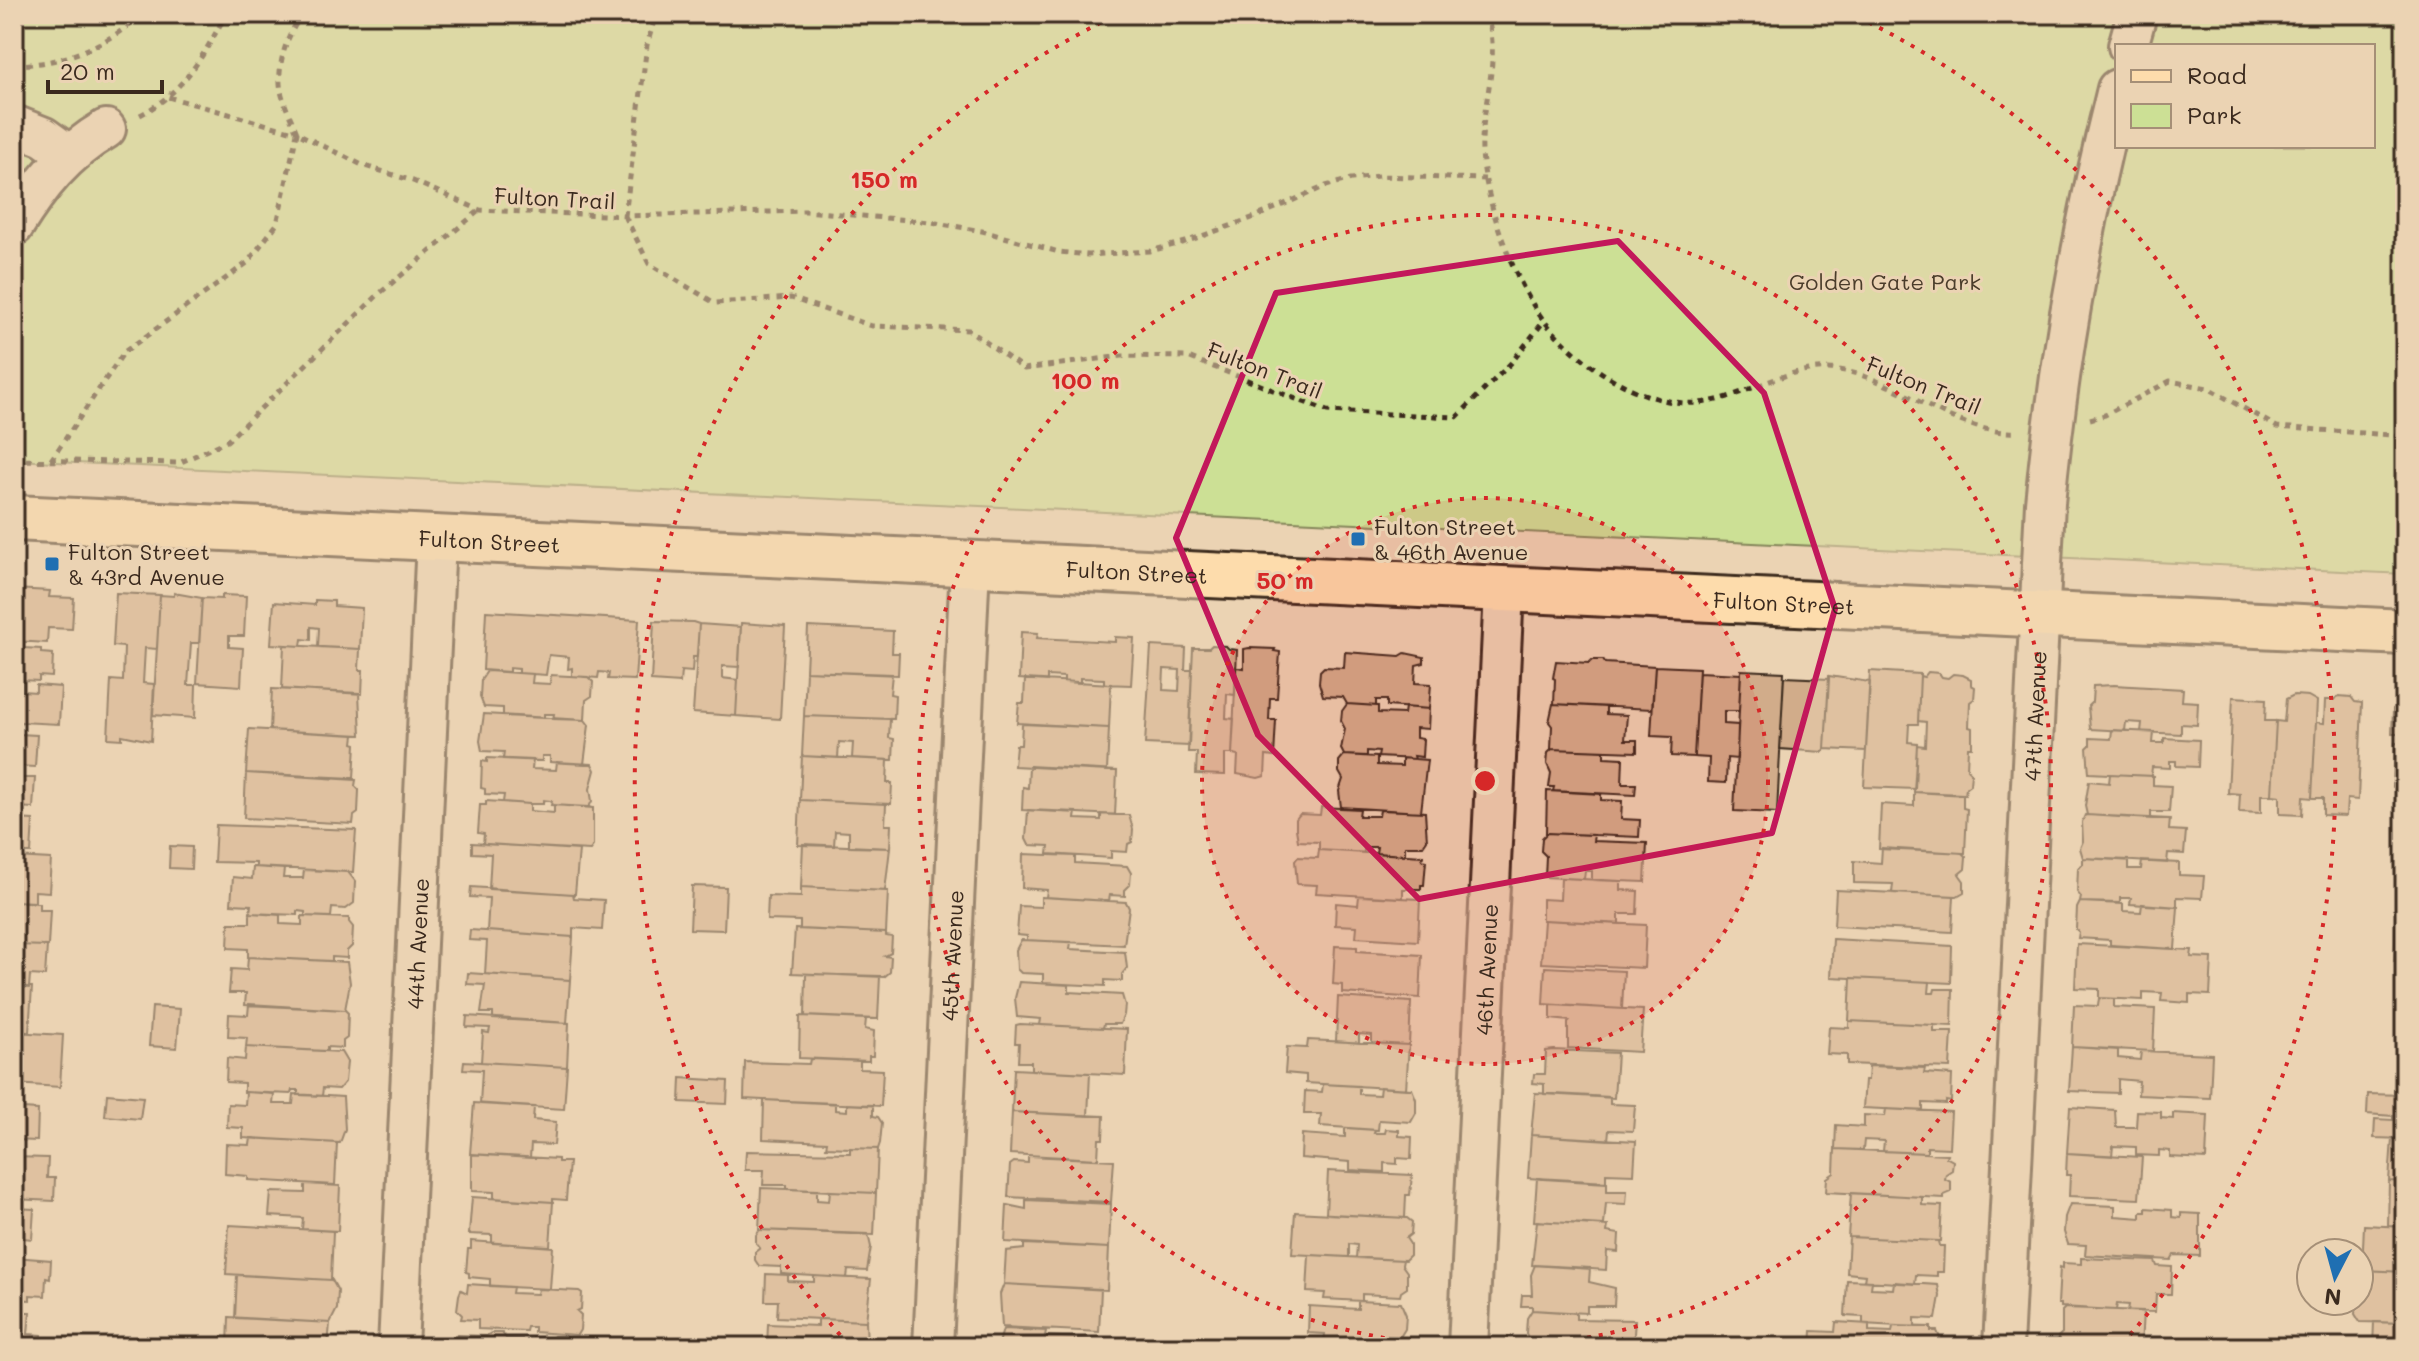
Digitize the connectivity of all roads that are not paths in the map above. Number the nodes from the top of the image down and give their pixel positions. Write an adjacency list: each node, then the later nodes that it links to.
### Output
1 (2137, 14): 2 (street)
2 (2129, 44)
3 (2115, 98): 12 (street, 47th Avenue)
4 (14, 125): 6 (street)
5 (106, 129): 6 (street)
6 (69, 155): 7 (street)
7 (14, 226)
8 (14, 518): 9 (main road, Fulton Street)
9 (436, 540): 10 (main road, Fulton Street); 14 (street, 44th Avenue)
10 (970, 565): 11 (main road, Fulton Street); 15 (street, 45th Avenue)
11 (1504, 590): 12 (main road, Fulton Street); 16 (street, 46th Avenue)
12 (2038, 615): 13 (main road, Fulton Street); 17 (street, 47th Avenue)
13 (2405, 632)
14 (398, 1347)
15 (933, 1347)
16 (1468, 1347)
17 (2003, 1347)

